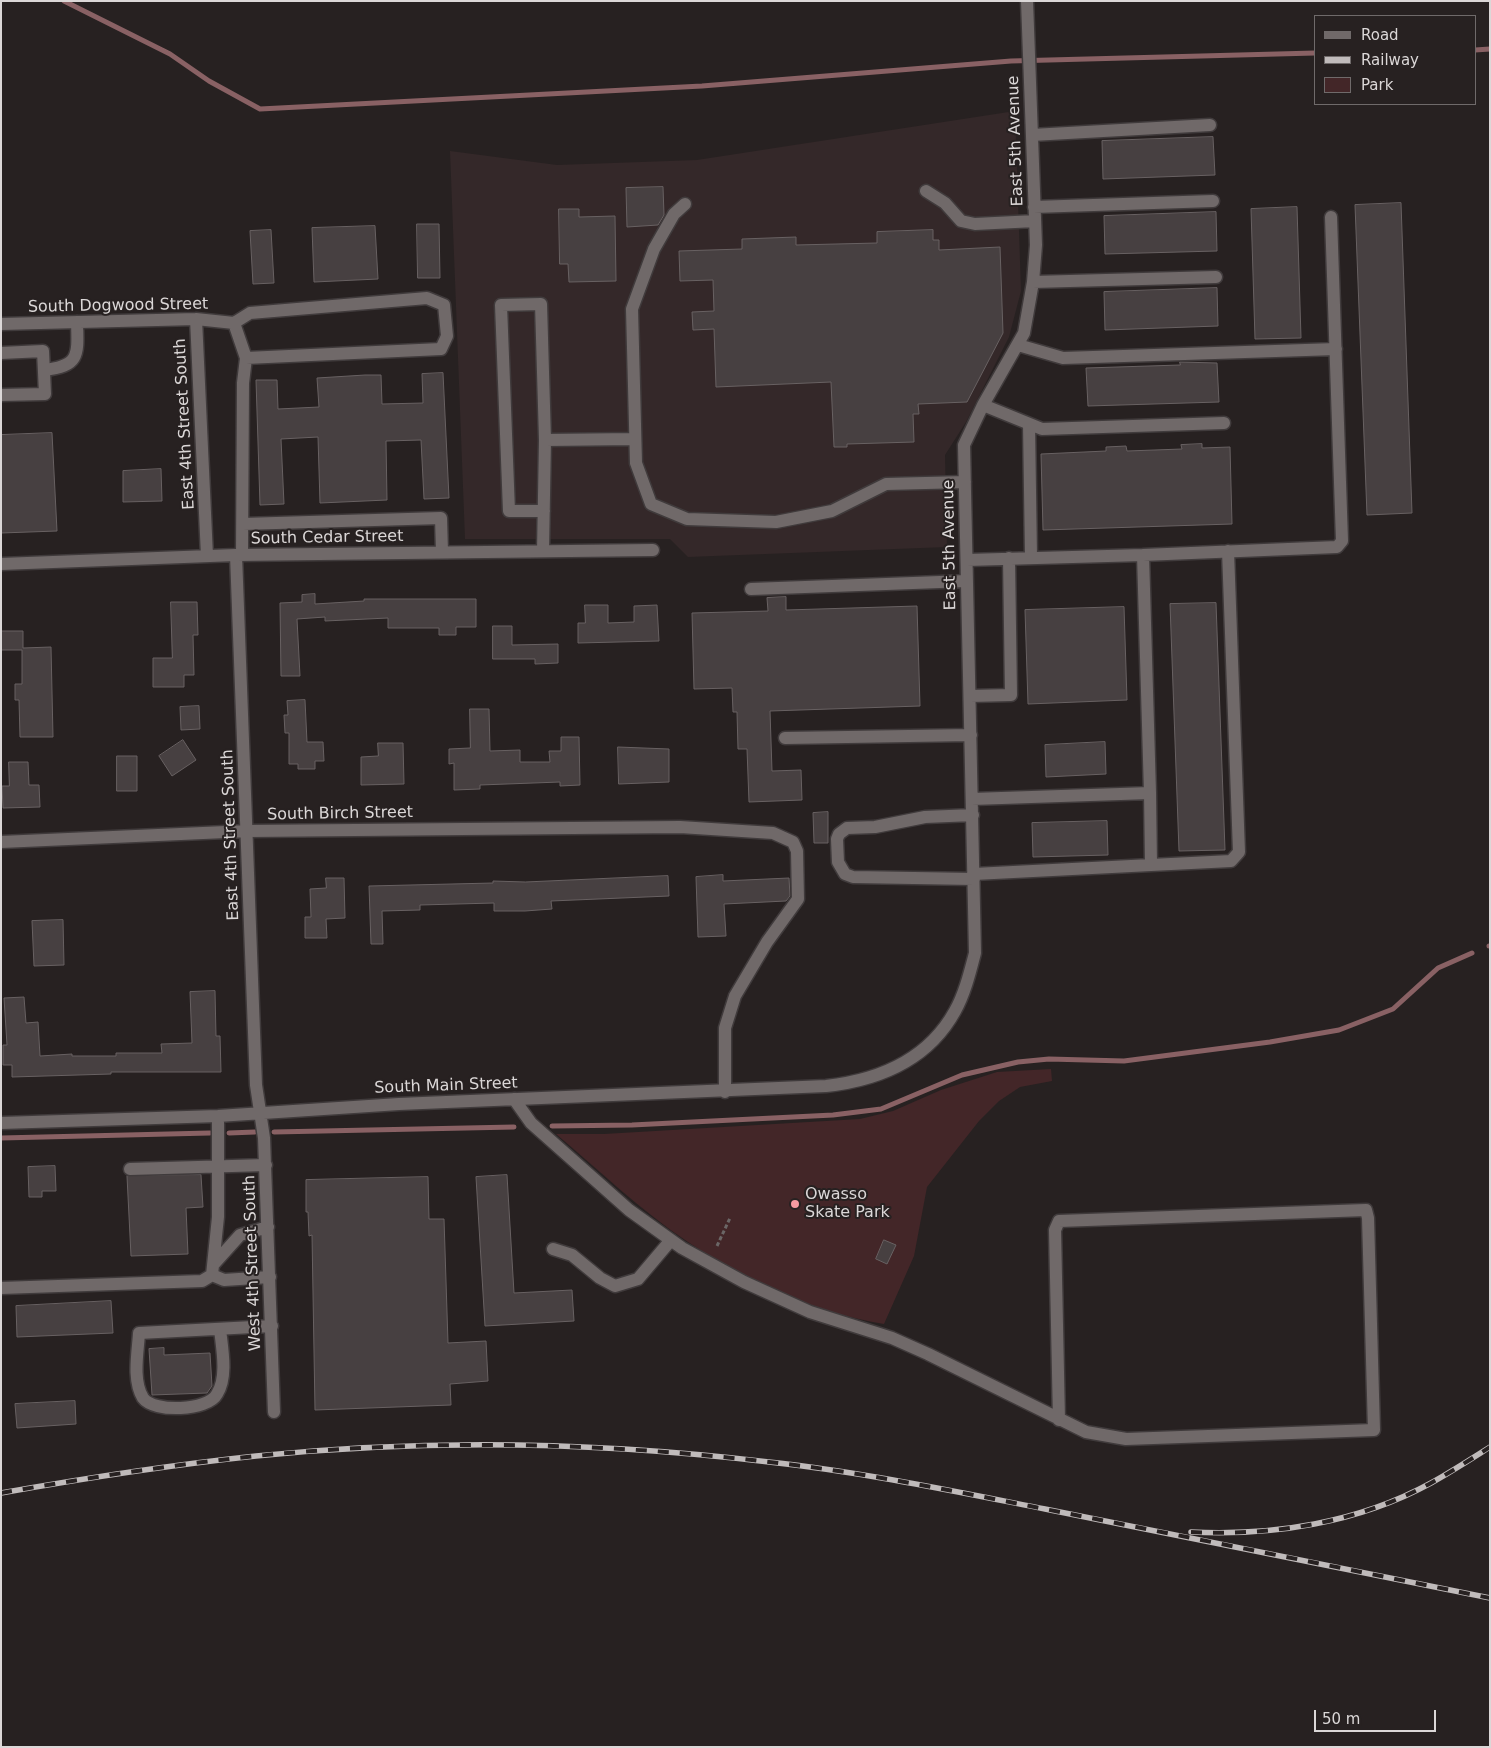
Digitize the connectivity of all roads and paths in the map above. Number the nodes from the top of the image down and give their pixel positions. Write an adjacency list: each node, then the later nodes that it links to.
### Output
1 (1027, 1): 3 (street, East 5th Avenue)
2 (1210, 125): 3 (street)
3 (1032, 135): 7 (street, East 5th Avenue)
4 (926, 191): 9 (street)
5 (1213, 201): 7 (street)
6 (685, 204): 25 (street)
7 (1034, 207): 9 (street, East 5th Avenue)
8 (1331, 217): 17 (street)
9 (1035, 221): 11 (street, East 5th Avenue)
10 (1216, 277): 11 (street)
11 (1034, 282): 16 (street, East 5th Avenue)
12 (196, 319): 13 (street, South Dogwood Street); 14 (street, South Dogwood Street); 36 (street, East 4th Street South)
13 (77, 322): 15 (street, South Dogwood Street); 20 (street)
14 (234, 323): 19 (street); 19 (street)
15 (1, 324)
16 (1018, 345): 17 (street); 22 (street, East 5th Avenue)
17 (1336, 349): 31 (street)
18 (1, 353): 20 (street)
19 (246, 358): 29 (street, East 4th Street South)
20 (44, 370): 21 (street)
21 (1, 395)
22 (983, 405): 24 (street); 27 (street, East 5th Avenue)
23 (1224, 423): 24 (street)
24 (1029, 424): 37 (street)
25 (635, 439): 26 (street); 27 (street)
26 (545, 440): 28 (street); 28 (street)
27 (965, 482): 39 (street, East 5th Avenue)
28 (544, 511): 33 (street)
29 (243, 524): 32 (street); 34 (street, East 4th Street South)
30 (653, 550): 33 (street, South Cedar Street)
31 (1228, 551): 35 (street); 51 (street)
32 (442, 552): 33 (street, South Cedar Street); 34 (street, South Cedar Street)
33 (543, 552)
34 (239, 555): 36 (street, South Cedar Street); 49 (street, East 4th Street South)
35 (1143, 555): 37 (street); 46 (street)
36 (207, 556): 40 (street, South Cedar Street)
37 (1031, 557): 38 (street)
38 (1008, 558): 39 (street); 43 (street)
39 (967, 560): 41 (street, East 5th Avenue)
40 (1, 564)
41 (967, 581): 42 (street); 43 (street, East 5th Avenue)
42 (751, 589)
43 (970, 696): 44 (street, East 5th Avenue)
44 (971, 735): 45 (street); 47 (street, East 5th Avenue)
45 (785, 738)
46 (1150, 793): 47 (street); 51 (street)
47 (972, 799): 48 (street, East 5th Avenue)
48 (973, 815): 52 (street, East 5th Avenue); 52 (street)
49 (248, 831): 50 (street, South Birch Street); 54 (street, South Birch Street); 56 (street, East 4th Street South)
50 (1, 842)
51 (1151, 866): 52 (street)
52 (974, 876): 53 (street, East 5th Avenue)
53 (890, 1070): 54 (street, South Main Street)
54 (724, 1092): 55 (street, South Main Street)
55 (514, 1099): 56 (street, South Main Street); 64 (street)
56 (261, 1114): 57 (street, South Main Street); 59 (street, West 4th Street South)
57 (218, 1116): 58 (street, South Main Street); 60 (street)
58 (1, 1123)
59 (266, 1165): 60 (street); 63 (street, West 4th Street South)
60 (218, 1166): 61 (street); 67 (street)
61 (130, 1169)
62 (730, 1218): 65 (path)
63 (268, 1228): 67 (street); 68 (street, West 4th Street South)
64 (671, 1240): 66 (street); 73 (street)
65 (717, 1246)
66 (553, 1249)
67 (212, 1270): 68 (street); 69 (street)
68 (270, 1277): 70 (street, West 4th Street South)
69 (1, 1288)
70 (272, 1326): 71 (street); 72 (street, West 4th Street South)
71 (220, 1329): 71 (street)
72 (274, 1412)
73 (1059, 1420): 73 (street)

